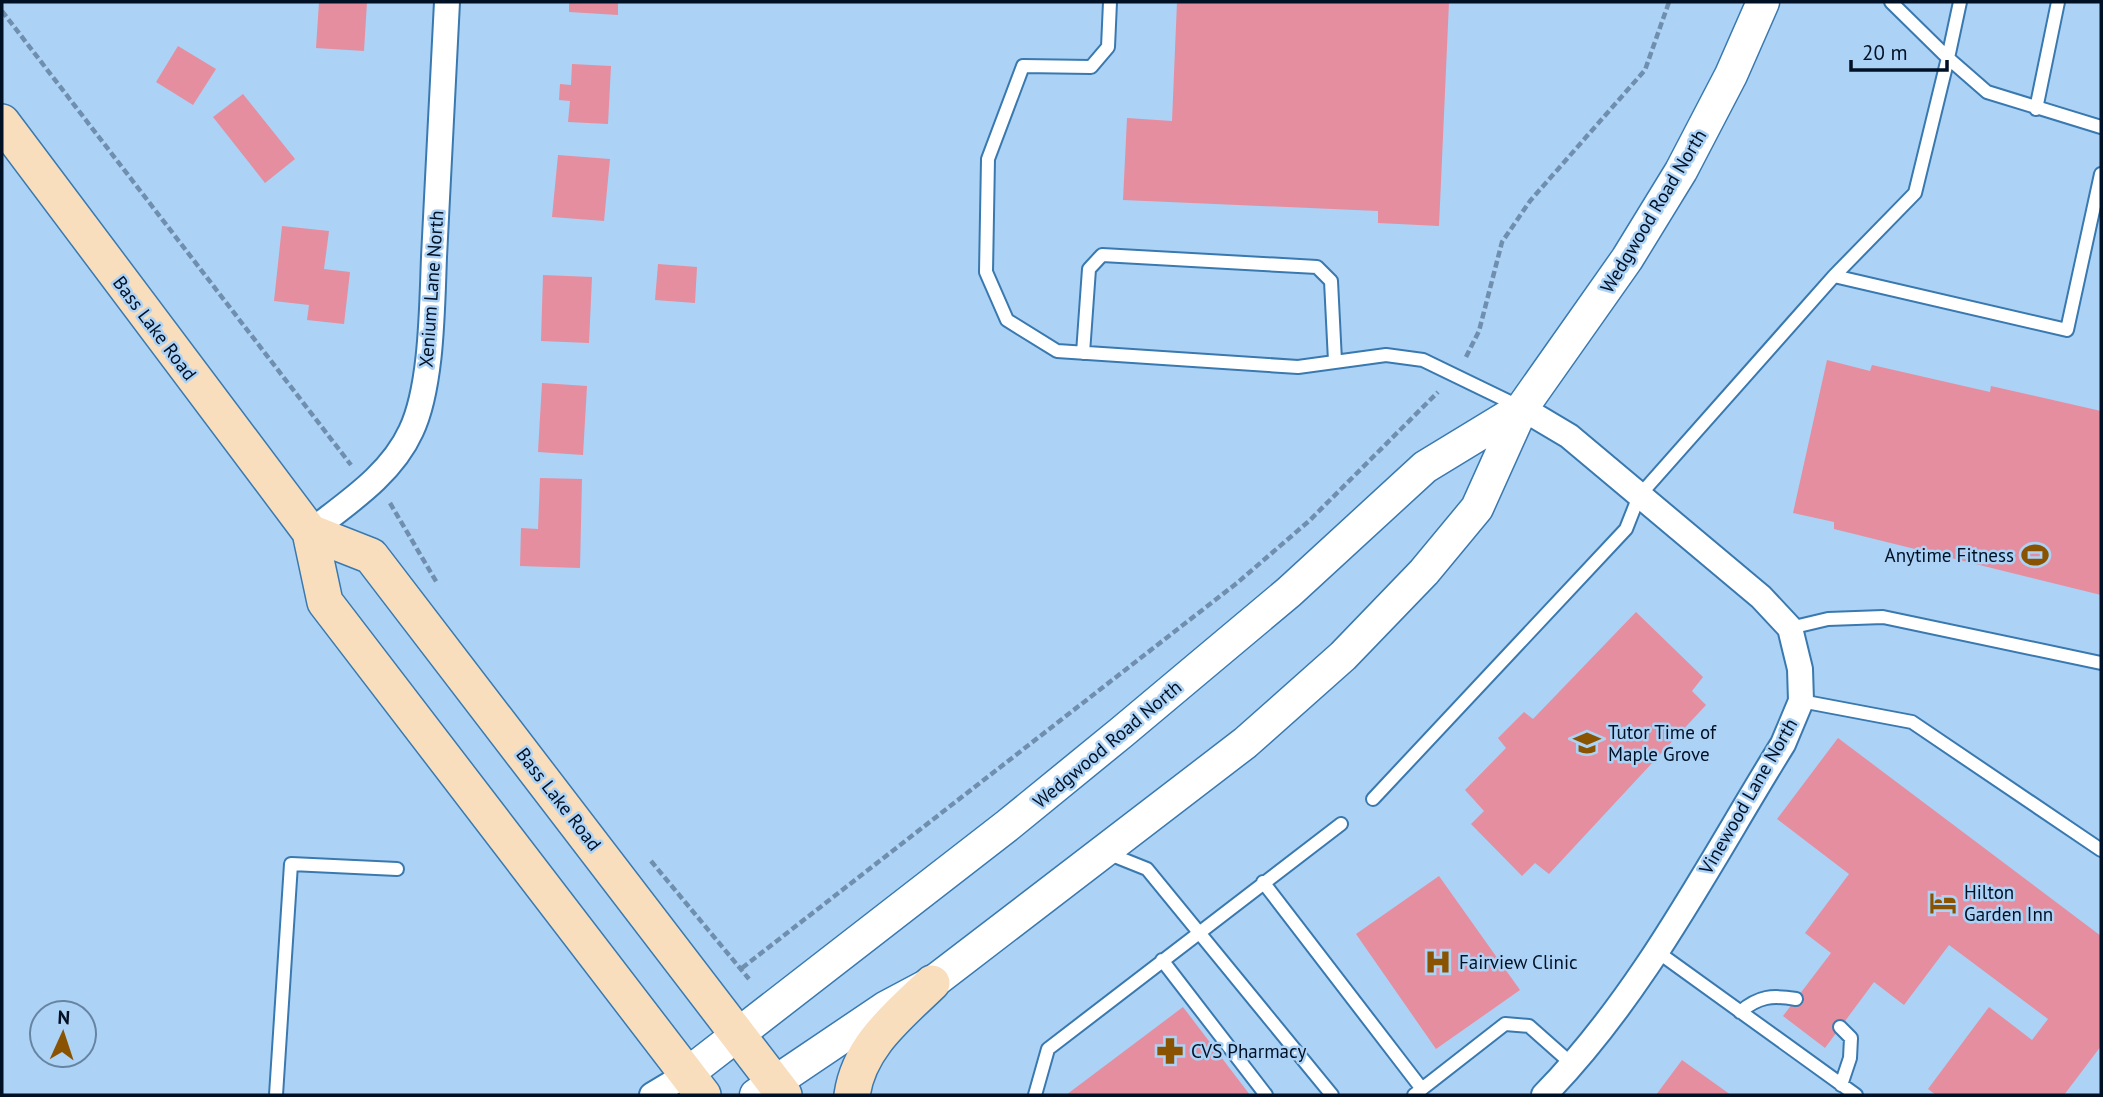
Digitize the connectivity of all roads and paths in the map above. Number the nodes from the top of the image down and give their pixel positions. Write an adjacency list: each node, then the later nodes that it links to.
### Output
1 (447, 2): 19 (street, Xenium Lane North)
2 (1110, 2): 14 (lane)
3 (1669, 2): 16 (path)
4 (1763, 2): 17 (street, Wedgwood Road North)
5 (1891, 2): 8 (lane)
6 (1960, 2): 8 (lane)
7 (2058, 2): 9 (lane)
8 (1948, 58): 9 (lane); 13 (lane)
9 (2036, 109): 11 (lane)
10 (2, 122): 19 (main road, Bass Lake Road)
11 (2101, 127)
12 (2101, 174): 13 (lane)
13 (1834, 276): 18 (lane)
14 (1083, 353): 15 (lane); 15 (lane)
15 (1335, 360): 16 (lane)
16 (1452, 375): 17 (lane); 32 (path)
17 (1522, 408): 18 (street, Vinewood Lane North); 26 (street, Wedgwood Road North); 37 (street, Wedgwood Road North)
18 (1639, 496): 20 (street, Vinewood Lane North); 23 (lane)
19 (310, 532): 37 (main road, Bass Lake Road); 39 (main road, Bass Lake Road)
20 (1790, 628): 21 (lane); 22 (street, Vinewood Lane North)
21 (2101, 663)
22 (1801, 701): 25 (lane); 30 (street, Vinewood Lane North)
23 (1373, 799)
24 (1341, 824): 28 (lane)
25 (2101, 850)
26 (1103, 852): 29 (lane); 33 (street, Wedgwood Road North)
27 (397, 869): 43 (lane)
28 (1264, 882): 29 (lane); 42 (lane)
29 (1199, 931): 31 (lane); 48 (lane)
30 (1655, 950): 35 (lane); 38 (street, Vinewood Lane North)
31 (1162, 960): 46 (lane); 47 (lane)
32 (749, 979)
33 (932, 983): 41 (street, Wedgwood Road North); 45 (main road)
34 (1796, 999): 35 (lane)
35 (1740, 1012): 40 (lane)
36 (1840, 1027): 40 (lane)
37 (738, 1035): 39 (street, Wedgwood Road North); 41 (main road, Bass Lake Road)
38 (1573, 1066): 42 (lane); 49 (street, Vinewood Lane North)
39 (695, 1085): 44 (street)
40 (1841, 1085): 50 (lane)
41 (771, 1091)
42 (1418, 1092)
43 (276, 1095)
44 (652, 1095)
45 (852, 1095)
46 (1035, 1095)
47 (1266, 1095)
48 (1332, 1095)
49 (1544, 1095)
50 (1856, 1095)

